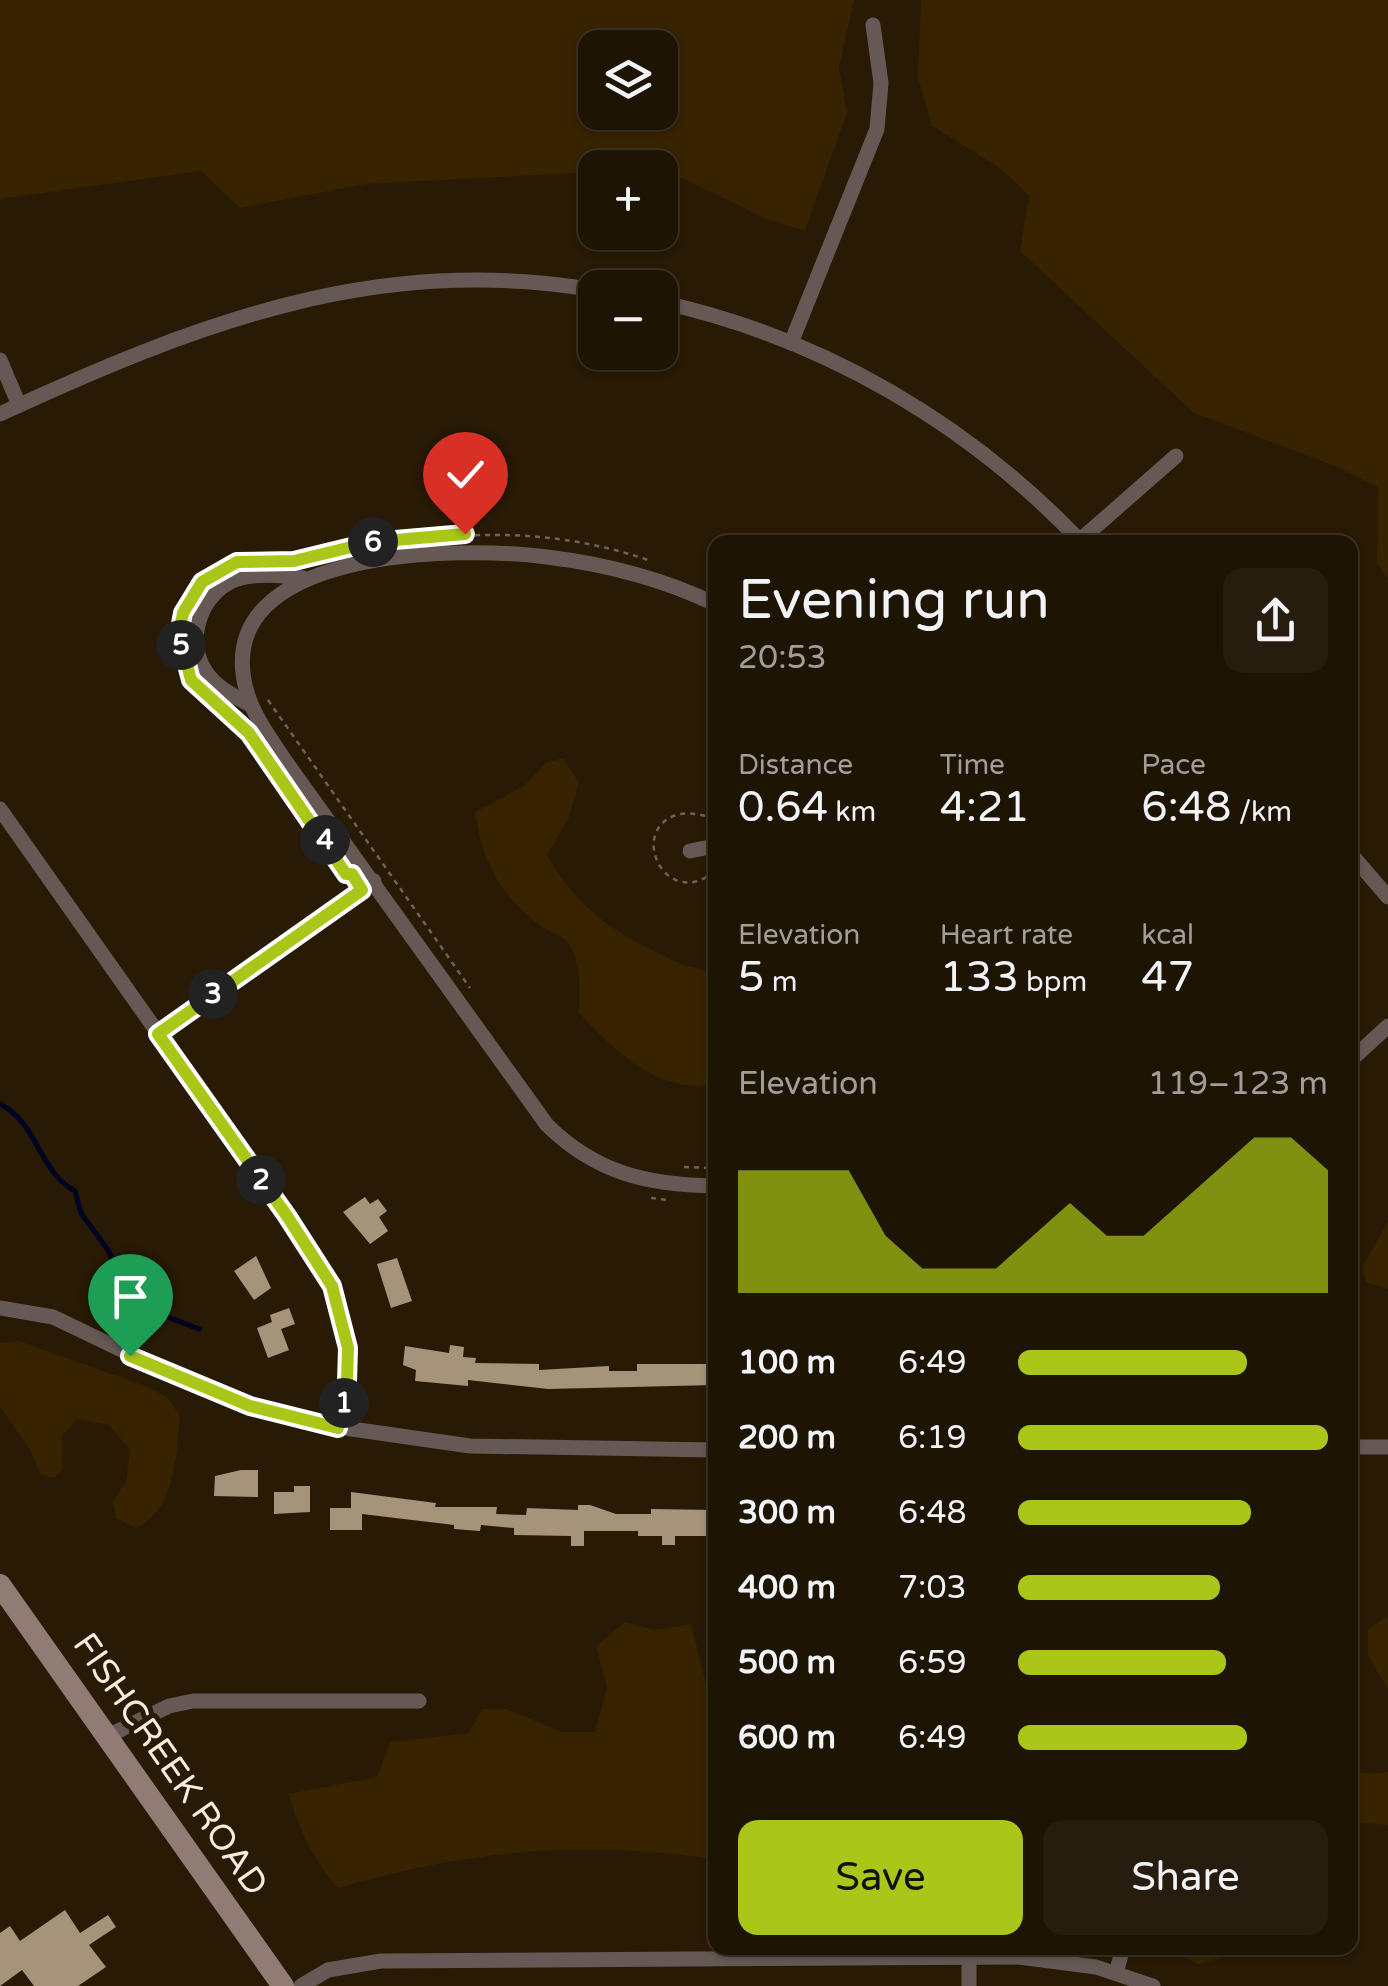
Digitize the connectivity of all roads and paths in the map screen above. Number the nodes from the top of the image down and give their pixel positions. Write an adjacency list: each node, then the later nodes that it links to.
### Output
1 (873, 25): 4 (street)
2 (578, 287): 6 (street)
3 (678, 306): 4 (street)
4 (791, 343): 9 (street)
5 (0, 360): 6 (street)
6 (20, 405): 7 (street)
7 (0, 414)
8 (1176, 456): 10 (street)
9 (1073, 535)
10 (1087, 535)
11 (294, 561): 12 (path)
12 (656, 563)
13 (307, 578): 14 (street); 17 (street); 17 (street)
14 (708, 602)
15 (264, 692): 25 (path)
16 (218, 706): 18 (path)
17 (251, 706): 23 (street)
18 (249, 733)
19 (0, 809): 27 (street)
20 (708, 847): 21 (street)
21 (690, 851)
22 (1358, 862): 24 (street)
23 (374, 882): 27 (street); 31 (street)
24 (1388, 897)
25 (471, 990)
26 (1388, 1026): 28 (street)
27 (158, 1034): 35 (street)
28 (1358, 1053)
29 (670, 1167): 30 (path)
30 (708, 1168)
31 (708, 1185)
32 (644, 1196): 33 (path)
33 (673, 1200)
34 (0, 1308): 35 (street)
35 (338, 1428): 38 (street)
36 (1358, 1447): 37 (street)
37 (1388, 1447)
38 (708, 1450)
39 (0, 1585): 41 (main road, FISHCREEK ROAD)
40 (420, 1700): 41 (street)
41 (110, 1736): 45 (main road, FISHCREEK ROAD)
42 (1121, 1955): 44 (street)
43 (968, 1958): 44 (street); 46 (street); 47 (street)
44 (1116, 1972): 48 (street)
45 (283, 1986)
46 (301, 1986)
47 (969, 1986)
48 (1153, 1986)

